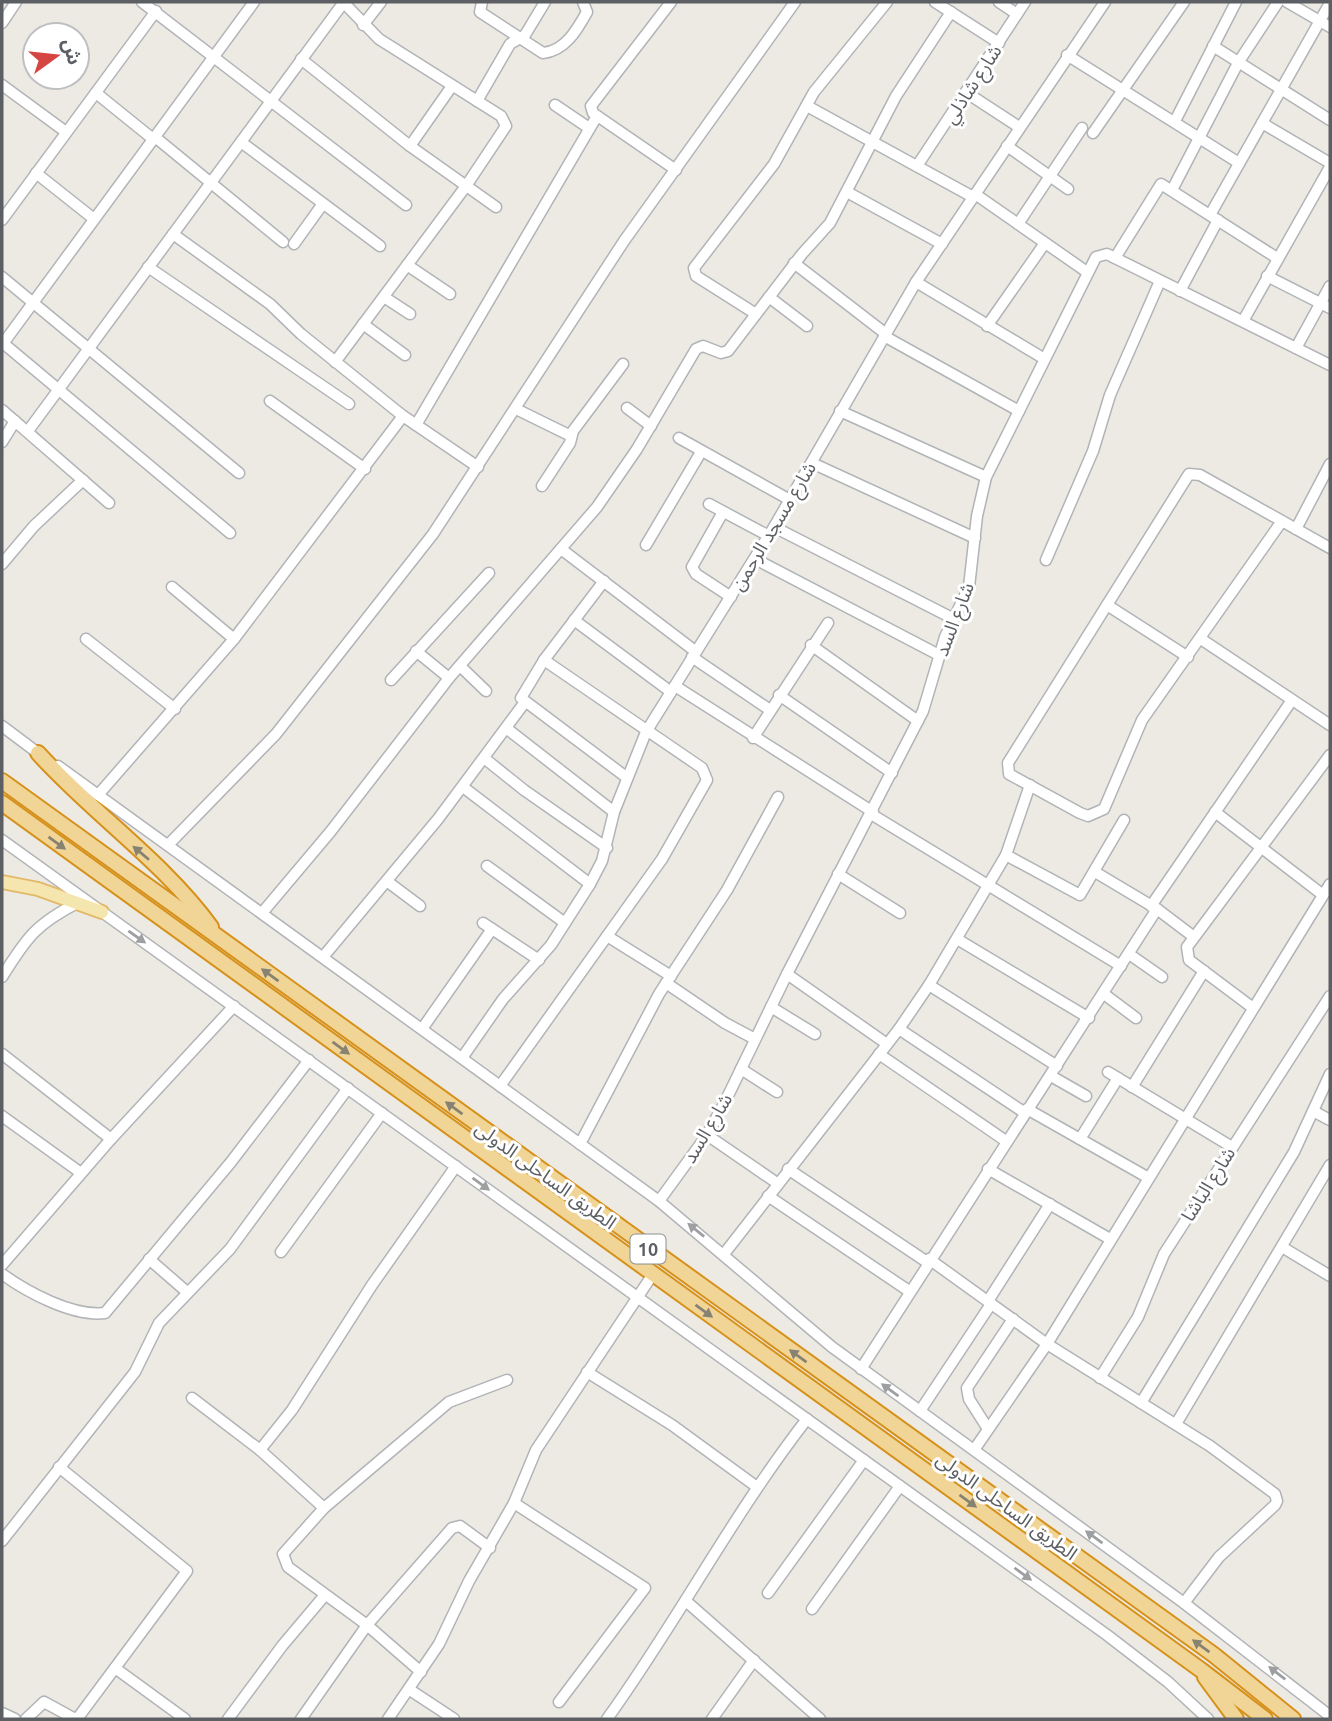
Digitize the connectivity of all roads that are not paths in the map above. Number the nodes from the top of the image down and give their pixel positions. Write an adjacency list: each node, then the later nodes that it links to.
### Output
1 (16, 2): 24 (street)
2 (142, 2): 21 (street)
3 (254, 2): 32 (street)
4 (344, 2): 26 (street); 33 (street)
5 (381, 2): 26 (street)
6 (482, 2): 28 (street)
7 (545, 2): 28 (street)
8 (583, 2): 28 (street)
9 (671, 2): 45 (street)
10 (795, 2): 63 (street)
11 (887, 2): 44 (street)
12 (935, 2): 22 (street)
13 (999, 2): 23 (street)
14 (1025, 2): 23 (street, شارع شاذلي)
15 (1105, 2): 31 (street, شارع مسجد الرحمن)
16 (1184, 2): 37 (street)
17 (1236, 2): 30 (street)
18 (1278, 2): 34 (street)
19 (1287, 2): 25 (street)
20 (1330, 3): 25 (street)
21 (156, 11): 32 (street); 39 (street)
22 (951, 12): 29 (street); 57 (street)
23 (1017, 14): 29 (street, شارع شاذلي)
24 (3, 17)
25 (1320, 21): 27 (street); 38 (street)
26 (363, 24): 36 (street)
27 (1330, 27)
28 (522, 38): 42 (street)
29 (999, 43): 40 (street, شارع شاذلي)
30 (1213, 46): 34 (street); 47 (street)
31 (1067, 54): 37 (street); 49 (street, شارع مسجد الرحمن)
32 (215, 55): 41 (street); 55 (street)
33 (301, 59): 41 (street); 58 (street)
34 (1238, 63): 38 (street); 54 (street)
35 (2, 85): 52 (street)
36 (452, 86): 42 (street); 58 (street)
37 (1123, 89): 47 (street); 53 (street)
38 (1281, 91): 46 (street); 48 (street)
39 (96, 93): 52 (street); 55 (street)
40 (967, 93): 49 (street); 62 (street, شارع شاذلي)
41 (272, 100): 56 (street); 73 (street)
42 (477, 102): 67 (street)
43 (555, 105): 50 (street)
44 (807, 106): 57 (street); 103 (street)
45 (597, 116): 50 (street); 63 (street)
46 (1330, 120)
47 (1175, 121): 54 (street)
48 (1262, 123): 60 (street); 61 (street)
49 (1019, 127): 59 (street, شارع مسجد الرحمن)
50 (589, 128): 127 (street)
51 (1082, 128): 65 (street)
52 (66, 132): 64 (street)
53 (1093, 133)
54 (1198, 135): 60 (street); 69 (street)
55 (154, 138): 66 (street); 77 (street)
56 (241, 142): 66 (street); 72 (street)
57 (872, 142): 62 (street); 70 (street)
58 (410, 146): 67 (street)
59 (1007, 146): 65 (street); 71 (street, شارع مسجد الرحمن)
60 (1238, 163): 76 (street)
61 (1330, 165): 86 (street)
62 (917, 166): 71 (street)
63 (676, 170): 121 (street)
64 (36, 173): 75 (street); 77 (street)
65 (1050, 176): 68 (street); 78 (street)
66 (211, 183): 79 (street); 80 (street)
67 (466, 186): 74 (street); 88 (street)
68 (1068, 189)
69 (1172, 190): 76 (street); 85 (street)
70 (847, 192): 83 (street); 87 (street)
71 (974, 195): 78 (street); 83 (street, شارع مسجد الرحمن)
72 (322, 205): 81 (street); 84 (street)
73 (406, 205)
74 (496, 207)
75 (3, 217)
76 (1214, 218): 86 (street); 96 (street)
77 (94, 219): 100 (street)
78 (1018, 224): 82 (street)
79 (173, 234): 89 (street); 114 (street)
80 (283, 242)
81 (295, 243)
82 (1045, 243): 90 (street); 107 (street)
83 (942, 244): 94 (street, شارع مسجد الرحمن)
84 (380, 246)
85 (1115, 258): 90 (street); 93 (street)
86 (1277, 258): 91 (street)
87 (794, 263): 99 (street); 108 (street)
88 (407, 265): 97 (street); 98 (street)
89 (148, 267): 111 (street); 119 (street)
90 (1087, 272): 113 (street, شارع السد)
91 (1267, 276): 101 (street); 104 (street)
92 (2, 277): 100 (street)
93 (1160, 281): 96 (street); 155 (street)
94 (916, 282): 107 (street); 108 (street, شارع مسجد الرحمن)
95 (1330, 286): 101 (street)
96 (1180, 291): 104 (street)
97 (450, 293)
98 (384, 297): 102 (street); 105 (street)
99 (769, 297): 103 (street); 106 (street)
100 (33, 303): 109 (street); 111 (street)
101 (1325, 305): 110 (street)
102 (410, 314)
103 (756, 314): 128 (street)
104 (1243, 321): 110 (street)
105 (363, 324): 112 (street); 114 (street)
106 (807, 326)
107 (987, 326): 113 (street)
108 (885, 335): 123 (street, شارع مسجد الرحمن); 124 (street)
109 (2, 344): 117 (street)
110 (1296, 348): 116 (street)
111 (89, 349): 117 (street); 138 (street)
112 (405, 355)
113 (1043, 358): 124 (street, شارع السد)
114 (335, 362): 125 (street)
115 (623, 364): 130 (street)
116 (1330, 365)
117 (58, 390): 129 (street); 149 (street)
118 (270, 401): 137 (street)
119 (349, 404)
120 (627, 408): 128 (street)
121 (516, 409): 130 (street); 136 (street)
122 (2, 410): 126 (street)
123 (841, 411): 134 (street, شارع مسجد الرحمن); 139 (street)
124 (1019, 411): 139 (street, شارع السد)
125 (403, 416): 127 (street); 137 (street)
126 (15, 421): 129 (street); 132 (street)
127 (416, 425): 136 (street)
128 (651, 426): 153 (street)
129 (28, 431): 140 (street)
130 (571, 436): 141 (street)
131 (679, 439): 133 (street)
132 (2, 442)
133 (701, 452): 142 (street); 151 (street)
134 (812, 463): 142 (street, شارع مسجد الرحمن); 150 (street)
135 (1330, 464): 147 (street)
136 (478, 467): 206 (street)
137 (365, 470): 166 (street)
138 (239, 473)
139 (986, 477): 150 (street, شارع السد)
140 (83, 480): 143 (street); 156 (street)
141 (542, 486)
142 (790, 500): 148 (street, شارع مسجد الرحمن)
143 (109, 503)
144 (709, 504): 145 (street)
145 (723, 512): 148 (street); 160 (street)
146 (1282, 521): 147 (street); 161 (street); 167 (street)
147 (1296, 529): 152 (street)
148 (771, 532): 154 (street, شارع مسجد الرحمن); 162 (street)
149 (230, 533)
150 (975, 538): 162 (street, شارع السد)
151 (646, 545)
152 (1330, 548)
153 (561, 549): 158 (street); 174 (street)
154 (755, 559): 160 (street, شارع مسجد الرحمن); 171 (street)
155 (1046, 560)
156 (2, 564)
157 (489, 573): 169 (street)
158 (604, 581): 163 (street); 170 (street)
159 (172, 587): 166 (street)
160 (731, 597): 170 (street, شارع مسجد الرحمن)
161 (1107, 605): 172 (street); 196 (street)
162 (954, 619): 171 (street, شارع السد)
163 (574, 620): 173 (street); 177 (street)
164 (828, 623): 168 (street)
165 (86, 639): 182 (street)
166 (234, 639): 182 (street)
167 (1201, 639): 172 (street); 180 (street)
168 (811, 645): 179 (street); 184 (street)
169 (416, 651): 175 (street); 176 (street)
170 (694, 654): 177 (street, شارع مسجد الرحمن); 183 (street)
171 (939, 655): 184 (street, شارع السد)
172 (1188, 657): 196 (street)
173 (544, 660): 181 (street); 188 (street)
174 (460, 666): 175 (street); 178 (street)
175 (449, 678): 223 (street)
176 (391, 680)
177 (673, 689): 188 (street, شارع مسجد الرحمن); 189 (street)
178 (486, 691)
179 (779, 695): 183 (street); 193 (street)
180 (1292, 699): 185 (street); 202 (street)
181 (525, 702): 187 (street); 194 (street)
182 (175, 709): 198 (street)
183 (769, 709): 189 (street)
184 (918, 721): 193 (street, شارع السد)
185 (1330, 725)
186 (2, 726): 190 (street)
187 (506, 728): 192 (street); 201 (street)
188 (646, 732): 194 (street, شارع مسجد الرحمن); 226 (street)
189 (753, 738): 203 (street)
190 (38, 753): 198 (street); 228 (highway, one-way to 190)
191 (1330, 755): 208 (street)
192 (484, 758): 197 (street); 207 (street)
193 (892, 773): 203 (street, شارع السد)
194 (626, 777): 201 (street, شارع مسجد الرحمن)
195 (2, 782): 228 (highway, الطريق الساحلى الدولى / 10)
196 (1030, 785): 209 (street)
197 (463, 787): 213 (street); 215 (street)
198 (98, 795): 206 (street)
199 (778, 797): 238 (street)
200 (2, 803): 297 (highway, الطريق الساحلى الدولى / 10, one-way to 297)
201 (614, 811): 207 (street, شارع مسجد الرحمن)
202 (1215, 812): 208 (street); 221 (street)
203 (872, 813): 212 (street, شارع السد); 217 (street)
204 (1124, 820): 211 (street)
205 (2, 839): 222 (street)
206 (169, 845): 223 (street)
207 (607, 848): 215 (street, شارع مسجد الرحمن)
208 (1261, 848): 218 (street); 227 (street)
209 (1006, 855): 211 (street); 217 (street)
210 (487, 866): 225 (street)
211 (1095, 872): 221 (street)
212 (838, 874): 224 (street); 235 (street, شارع السد)
213 (388, 882): 220 (street); 231 (street)
214 (3, 883): 219 (main road)
215 (590, 884): 225 (street, شارع مسجد الرحمن)
216 (1330, 884): 218 (street)
217 (989, 886): 229 (street); 233 (street)
218 (1323, 895): 244 (street)
219 (79, 902): 222 (main road); 236 (street)
220 (420, 906)
221 (1154, 908): 227 (street); 230 (street)
222 (102, 912): 242 (street, one-way to 242)
223 (262, 913): 231 (street)
224 (900, 913)
225 (565, 923): 232 (street, شارع مسجد الرحمن)
226 (607, 936): 238 (street); 262 (street)
227 (1194, 937): 234 (street)
228 (220, 939): 354 (highway, الطريق الساحلى الدولى / 10, one-way to 228)
229 (957, 939): 239 (street); 245 (street)
230 (1129, 954): 233 (street); 237 (street)
231 (323, 957): 247 (street)
232 (539, 960): 247 (street); 254 (street, شارع مسجد الرحمن)
233 (1121, 966): 240 (street)
234 (1205, 971): 244 (street); 263 (street)
235 (787, 974): 243 (street, شارع السد); 251 (street)
236 (2, 977)
237 (1162, 977)
238 (669, 980): 250 (street); 277 (street)
239 (929, 985): 248 (street); 256 (street)
240 (1104, 994): 245 (street); 246 (street)
241 (1330, 996): 278 (street, شارع الباشا)
242 (234, 1006): 255 (street); 274 (street)
243 (771, 1007): 249 (street); 250 (street, شارع السد)
244 (1253, 1008): 271 (street)
245 (1088, 1018): 256 (street)
246 (1136, 1018)
247 (422, 1029): 254 (street)
248 (899, 1029): 251 (street); 267 (street)
249 (814, 1034)
250 (755, 1039): 257 (street, شارع السد)
251 (887, 1044): 253 (street)
252 (2, 1054): 274 (street)
253 (879, 1054): 276 (street); 281 (street)
254 (462, 1058): 262 (street)
255 (309, 1060): 264 (street); 293 (street)
256 (1057, 1066): 260 (street)
257 (741, 1069): 265 (street); 273 (street, شارع السد)
258 (1108, 1072): 261 (street)
259 (1330, 1074): 268 (street)
260 (1051, 1076): 266 (street); 267 (street)
261 (1118, 1078): 263 (street); 275 (street)
262 (500, 1086): 277 (street)
263 (1132, 1087): 271 (street)
264 (348, 1088): 269 (street); 300 (street)
265 (777, 1092)
266 (1086, 1096)
267 (1026, 1111): 275 (street); 276 (street)
268 (1313, 1111): 272 (street); 310 (street)
269 (382, 1113): 279 (street); 291 (street)
270 (2, 1116): 283 (street)
271 (1184, 1118): 278 (street); 284 (street)
272 (1330, 1120)
273 (707, 1135): 285 (street); 287 (street, شارع السد)
274 (111, 1139): 283 (street)
275 (1080, 1139): 284 (street)
276 (1006, 1141): 282 (street)
277 (580, 1144): 287 (street)
278 (1232, 1147): 307 (street, شارع الباشا)
279 (456, 1166): 301 (street, one-way to 301); 315 (street)
280 (1330, 1166): 290 (street)
281 (788, 1169): 285 (street); 294 (street)
282 (988, 1169): 288 (street); 294 (street)
283 (81, 1173): 295 (street)
284 (1147, 1177): 289 (street)
285 (776, 1184): 286 (street)
286 (768, 1196): 292 (street); 299 (street)
287 (659, 1201): 292 (street, one-way to 287)
288 (1050, 1204): 289 (street); 302 (street)
289 (1110, 1238): 304 (street)
290 (1282, 1247): 298 (street); 313 (street)
291 (281, 1252)
292 (724, 1254): 305 (street)
293 (149, 1259): 296 (street); 300 (street)
294 (928, 1261): 299 (street); 302 (street)
295 (2, 1265)
296 (2, 1274)
297 (653, 1274): 301 (street); 333 (highway, الطريق الساحلى الدولى / 10, one-way to 333)
298 (1330, 1276)
299 (909, 1291): 305 (street)
300 (187, 1292): 318 (street)
301 (637, 1298): 306 (street); 312 (street)
302 (989, 1302): 303 (street); 311 (street)
303 (1013, 1319): 304 (street); 314 (street)
304 (1047, 1344): 307 (street); 314 (street)
305 (861, 1369): 311 (street, one-way to 305)
306 (587, 1372): 319 (street); 321 (street)
307 (1100, 1378): 310 (street)
308 (507, 1380): 322 (street)
309 (192, 1398): 315 (street)
310 (1141, 1403): 313 (street)
311 (920, 1411): 316 (street)
312 (807, 1419): 317 (street); 319 (street)
313 (1176, 1424): 328 (street)
314 (988, 1429): 316 (street)
315 (260, 1450): 322 (street)
316 (974, 1450): 328 (street, one-way to 316)
317 (864, 1460): 320 (street); 325 (street)
318 (59, 1467): 323 (street); 332 (street)
319 (757, 1486): 327 (street)
320 (901, 1486): 329 (street); 351 (street, one-way to 351)
321 (514, 1503): 324 (street); 336 (street)
322 (324, 1508): 326 (street)
323 (3, 1535)
324 (490, 1548): 330 (street); 334 (street)
325 (768, 1593)
326 (325, 1595): 330 (street); 344 (street)
327 (687, 1602): 331 (street); 348 (street)
328 (1184, 1603): 339 (street, one-way to 328)
329 (812, 1609)
330 (367, 1625): 334 (street); 338 (street)
331 (754, 1660): 349 (street); 350 (street)
332 (115, 1668): 342 (street); 343 (street)
333 (1201, 1670): 352 (highway); 353 (highway, الطريق الساحلى الدولى / 10)
334 (421, 1672): 335 (street)
335 (410, 1690): 346 (street); 347 (street)
336 (559, 1702)
337 (2, 1713): 340 (street)
338 (303, 1716): 345 (street)
339 (1330, 1716)
340 (15, 1719)
341 (26, 1719): 342 (street)
342 (76, 1719)
343 (185, 1719)
344 (229, 1719)
345 (314, 1719)
346 (388, 1719)
347 (454, 1719)
348 (607, 1719)
349 (712, 1719)
350 (820, 1719)
351 (1208, 1719)
352 (1236, 1719)
353 (1265, 1719)
354 (1293, 1719)

